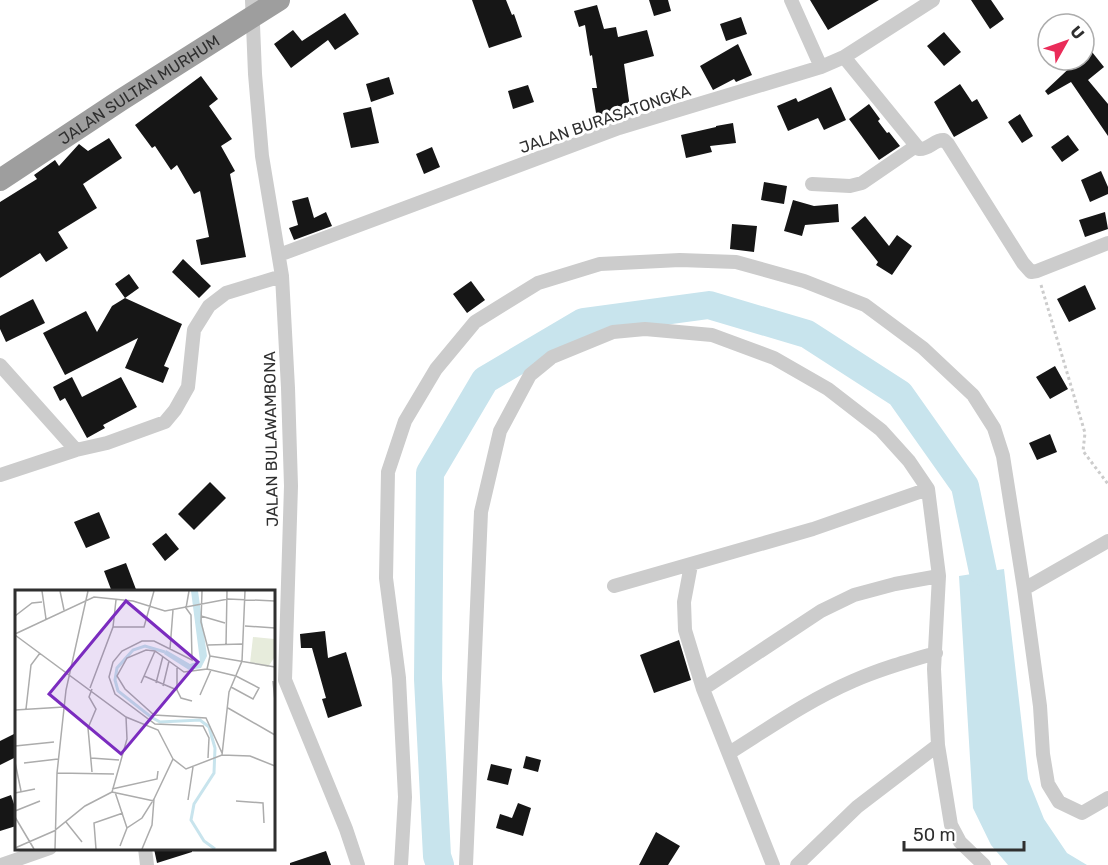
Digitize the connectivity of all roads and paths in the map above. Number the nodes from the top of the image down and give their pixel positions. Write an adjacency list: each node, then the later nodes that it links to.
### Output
1 (279, 0): 4 (highway, JALAN SULTAN MURHUM)
2 (791, 0): 6 (street)
3 (933, 0): 5 (street, JALAN BURASATONGKA)
4 (253, 8): 8 (highway, JALAN SULTAN MURHUM); 11 (street, JALAN BULAWAMBONA)
5 (844, 57): 6 (street, JALAN BURASATONGKA); 7 (street)
6 (821, 67): 11 (street, JALAN BURASATONGKA)
7 (916, 146): 9 (street); 12 (street)
8 (0, 180)
9 (812, 184)
10 (1108, 243): 12 (street)
11 (279, 255): 13 (street, JALAN BULAWAMBONA)
12 (1038, 271): 17 (path)
13 (282, 276): 15 (street); 25 (street, JALAN BULAWAMBONA)
14 (0, 366): 15 (street)
15 (76, 450): 16 (street)
16 (0, 475)
17 (1108, 484)
18 (928, 489): 20 (street); 21 (street); 36 (street)
19 (1108, 542): 23 (street)
20 (691, 565): 22 (street); 26 (street)
21 (939, 576): 24 (street); 26 (street)
22 (614, 586)
23 (1024, 589): 29 (street); 35 (street)
24 (936, 653): 27 (street); 28 (street)
25 (279, 684): 34 (street, JALAN BULAWAMBONA)
26 (703, 689): 28 (street)
27 (938, 745): 38 (street); 39 (street)
28 (729, 753): 37 (street)
29 (1108, 798)
30 (47, 850): 32 (street)
31 (145, 850): 33 (street)
32 (1, 865)
33 (147, 865)
34 (358, 865)
35 (401, 865)
36 (466, 865)
37 (773, 865)
38 (797, 865)
39 (984, 865)

